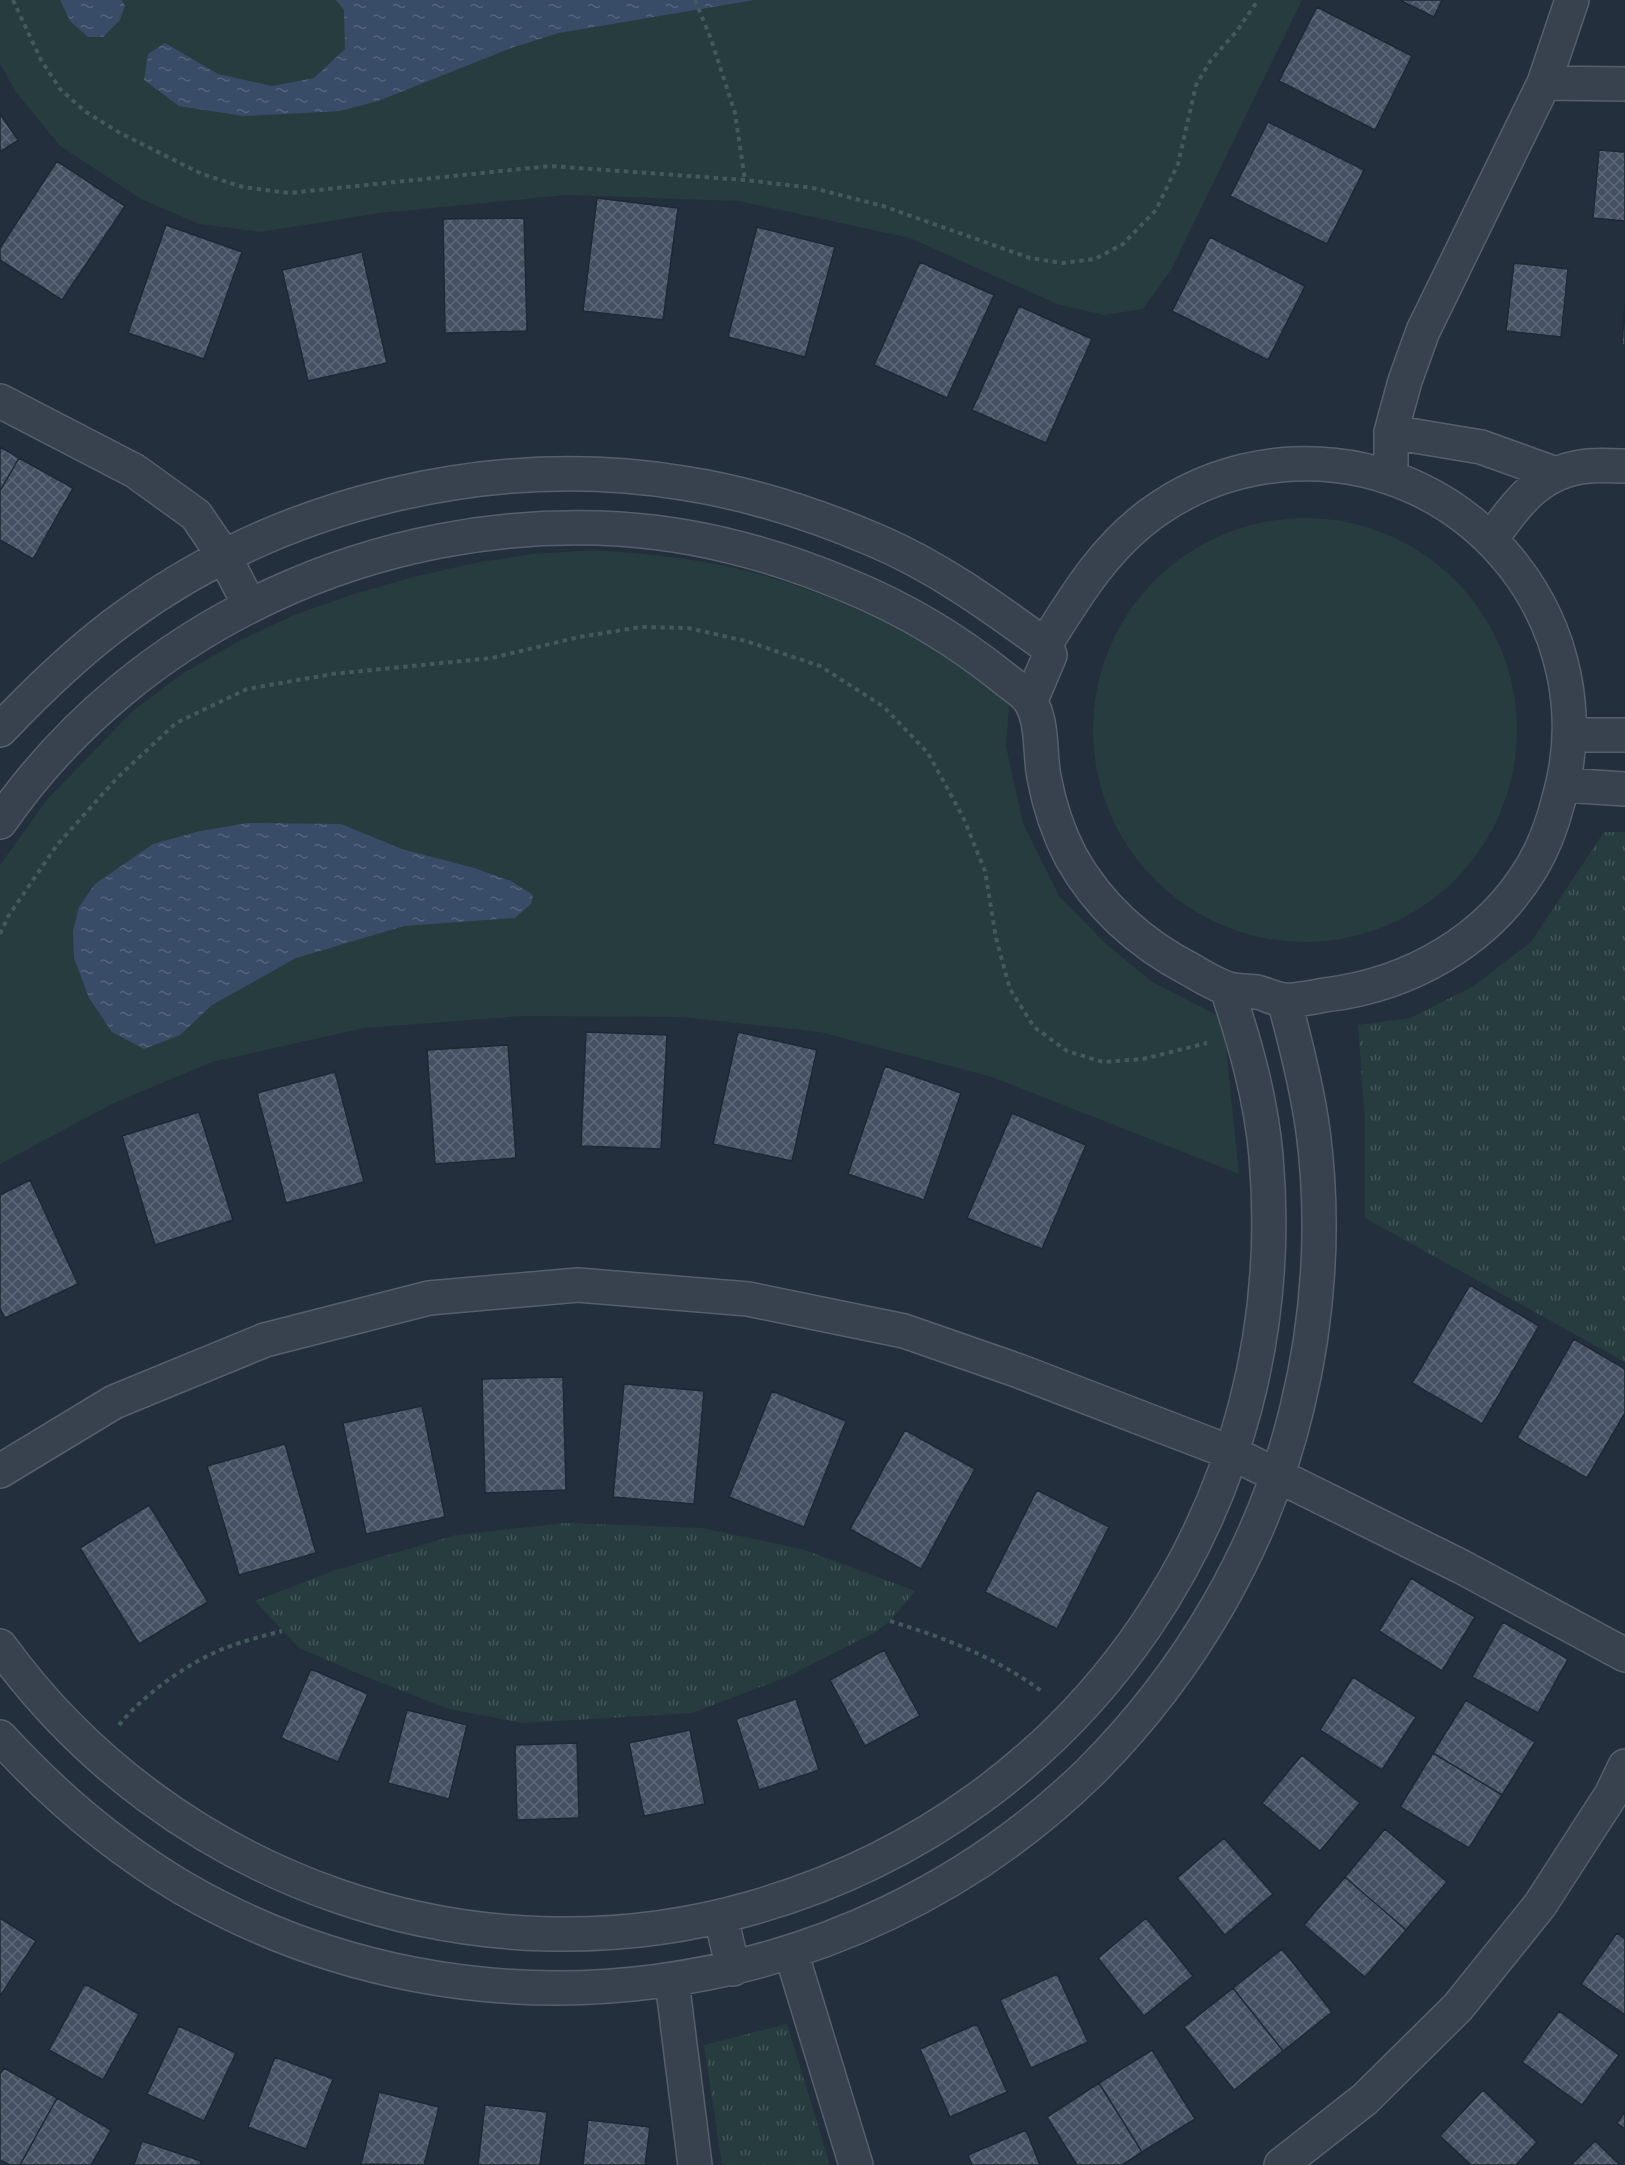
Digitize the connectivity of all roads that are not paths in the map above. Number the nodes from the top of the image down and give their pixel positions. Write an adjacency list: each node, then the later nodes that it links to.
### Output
1 (1572, 0): 2 (street)
2 (1544, 83): 3 (street); 5 (street)
3 (1625, 84)
4 (0, 400): 10 (street)
5 (1391, 432): 7 (street); 8 (street)
6 (1625, 466): 7 (street)
7 (1556, 474): 9 (street)
8 (1391, 478): 9 (street); 12 (street)
9 (1491, 539): 15 (street)
10 (224, 556): 11 (street); 12 (street); 14 (street)
11 (250, 606): 13 (street); 19 (street)
12 (1045, 645): 13 (street)
13 (1031, 700): 20 (street)
14 (0, 730)
15 (1570, 735): 16 (street); 17 (street)
16 (1625, 735)
17 (1564, 784): 18 (street); 21 (street)
18 (1625, 789)
19 (3, 812)
20 (1227, 989): 21 (street); 22 (street)
21 (1284, 1000): 24 (street)
22 (1232, 1453): 23 (street); 24 (street); 29 (street)
23 (0, 1471)
24 (1278, 1474): 26 (street); 30 (street)
25 (0, 1646): 29 (street)
26 (1625, 1655)
27 (0, 1737): 32 (street)
28 (1625, 1766): 35 (street)
29 (721, 1917): 31 (street)
30 (791, 1953): 31 (street); 34 (street)
31 (733, 1969): 32 (street)
32 (672, 1981): 33 (street)
33 (695, 2165)
34 (856, 2165)
35 (1281, 2165)

